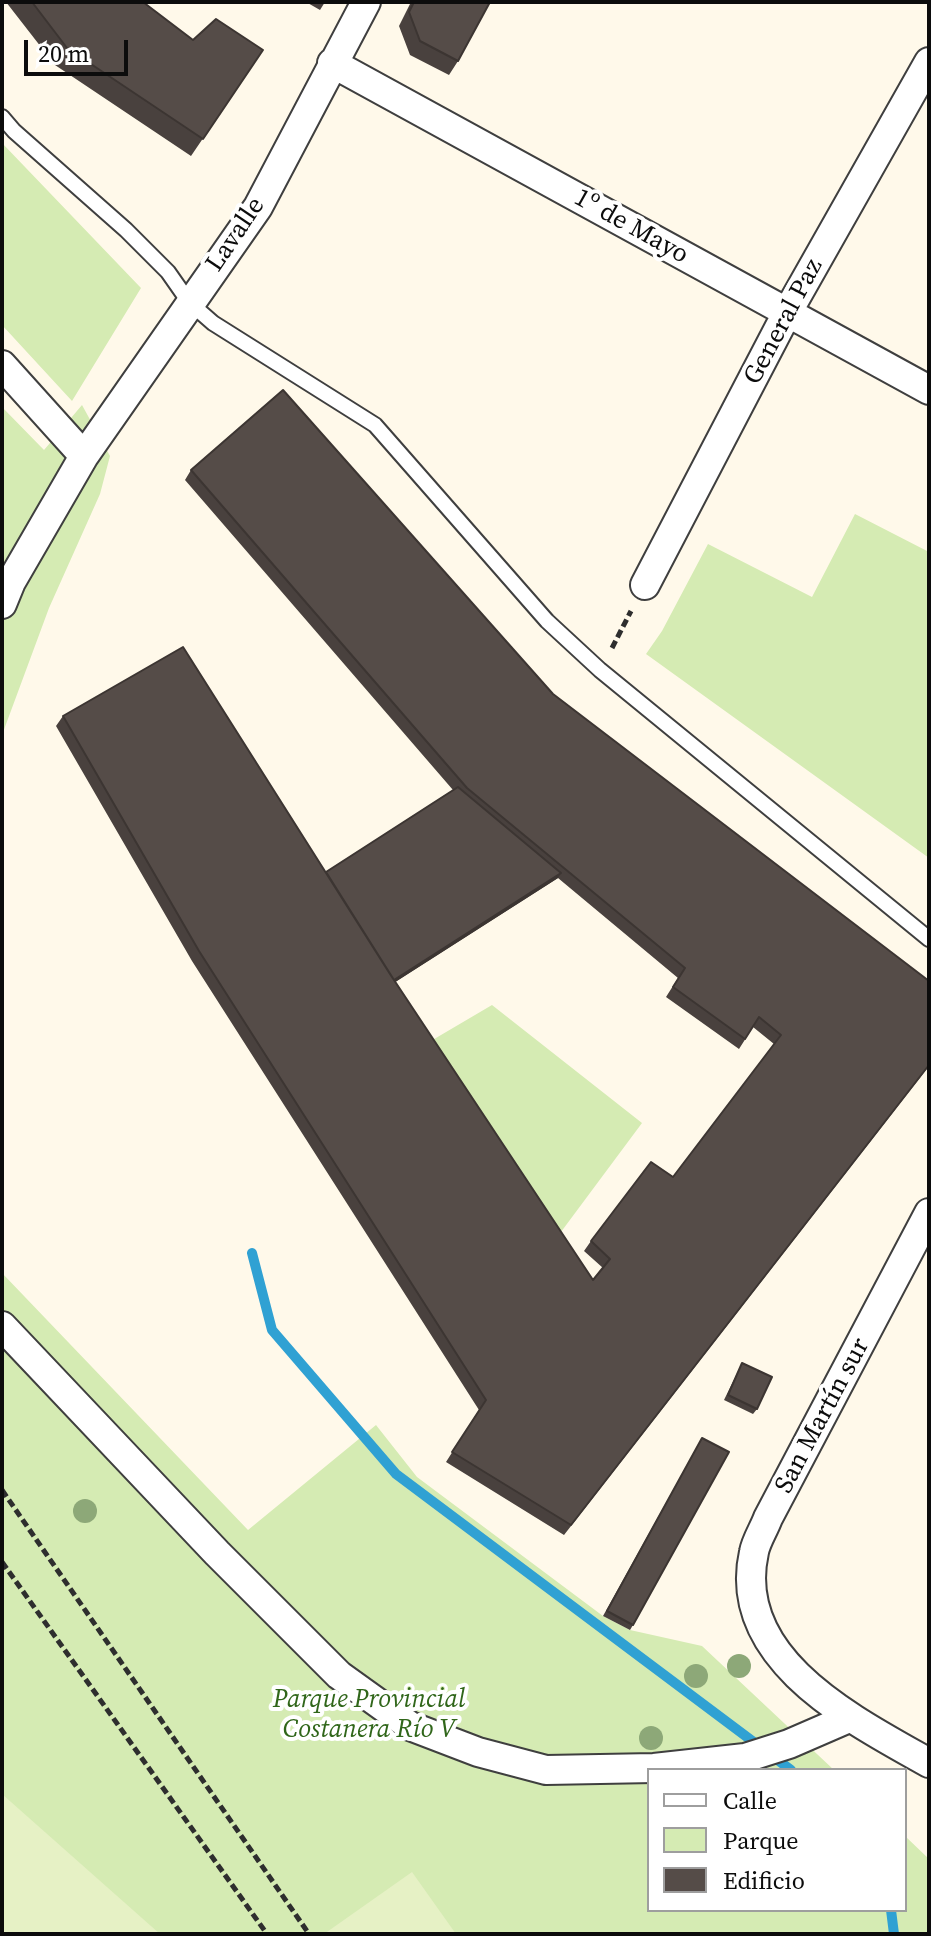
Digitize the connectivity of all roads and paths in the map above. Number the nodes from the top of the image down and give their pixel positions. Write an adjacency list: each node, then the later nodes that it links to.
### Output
1 (366, 2): 3 (street, Lavalle)
2 (929, 62): 6 (street, General Paz)
3 (332, 63): 5 (street, Lavalle); 6 (street, 1º de Mayo)
4 (2, 117): 5 (lane)
5 (189, 302): 9 (street, Lavalle); 12 (lane)
6 (787, 313): 8 (street, 1º de Mayo); 10 (street, General Paz)
7 (2, 365): 9 (street)
8 (929, 390)
9 (84, 456): 11 (street, Lavalle)
10 (645, 585): 12 (path)
11 (2, 604)
12 (600, 670): 13 (lane)
13 (929, 939)
14 (929, 1213): 18 (street, San Martín sur)
15 (2, 1326): 20 (street)
16 (2, 1490): 23 (path)
17 (2, 1562): 22 (path)
18 (849, 1718): 19 (street); 21 (street)
19 (929, 1763)
20 (647, 1768)
21 (654, 1768)
22 (267, 1934)
23 (309, 1934)

